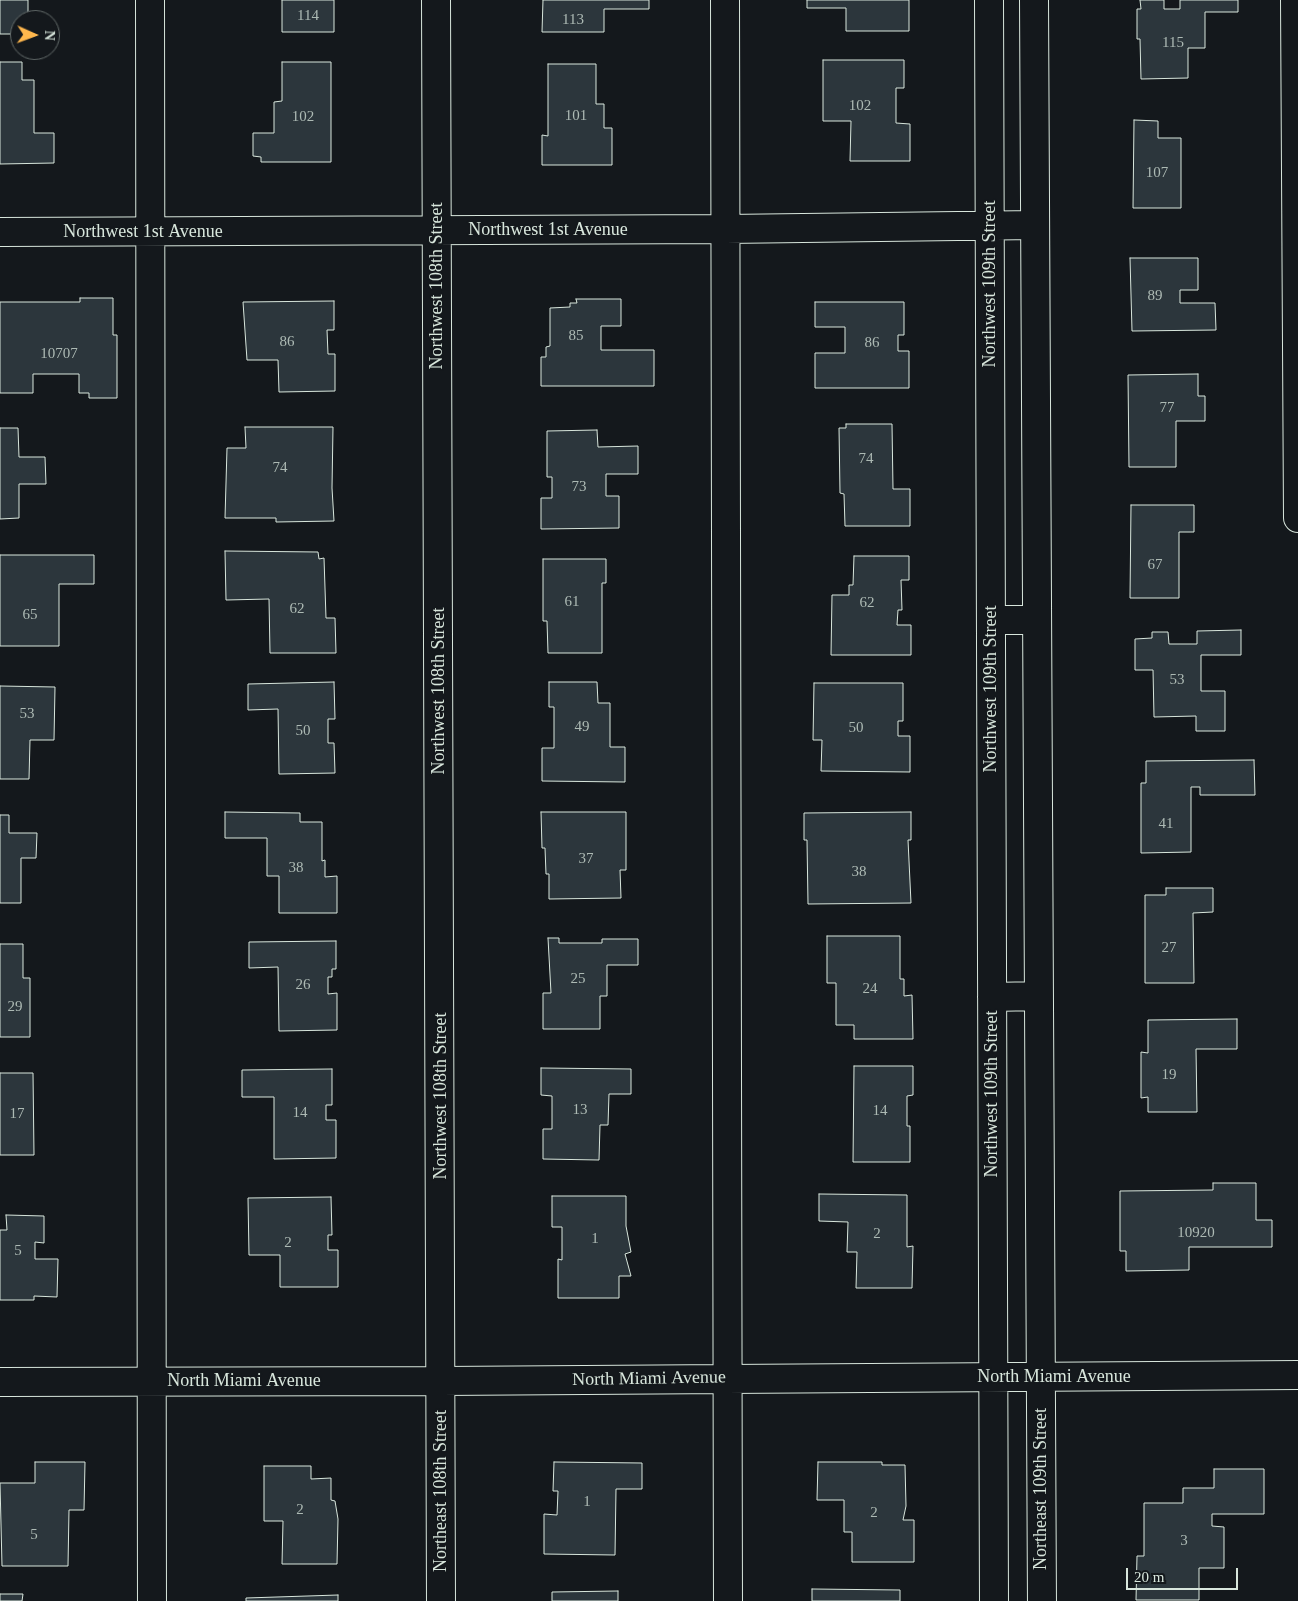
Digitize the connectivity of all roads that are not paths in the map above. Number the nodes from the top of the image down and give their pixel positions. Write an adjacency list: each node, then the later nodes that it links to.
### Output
1 (150, 0): 12 (street)
2 (436, 0): 10 (street, Northwest 108th Street)
3 (725, 0): 9 (street)
4 (989, 0): 8 (street, Northwest 109th Street)
5 (1034, 0): 7 (street)
6 (1295, 0): 13 (street)
7 (1035, 225): 8 (street, Northwest 1st Avenue); 15 (street)
8 (990, 226): 9 (street, Northwest 1st Avenue); 14 (street, Northwest 109th Street)
9 (726, 229): 10 (street, Northwest 1st Avenue); 19 (street)
10 (437, 230): 12 (street, Northwest 1st Avenue); 23 (street, Northwest 108th Street)
11 (0, 232): 12 (street, Northwest 1st Avenue)
12 (150, 232): 22 (street)
13 (1298, 518)
14 (991, 620): 15 (street); 17 (street, Northwest 109th Street)
15 (1037, 620): 16 (street)
16 (1039, 996): 17 (street); 21 (street)
17 (992, 997): 20 (street, Northwest 109th Street)
18 (1298, 1375): 21 (street, North Miami Avenue)
19 (727, 1378): 20 (street, North Miami Avenue); 23 (street, North Miami Avenue); 27 (street)
20 (993, 1378): 21 (street, North Miami Avenue); 28 (street)
21 (1041, 1378): 29 (street, Northeast 109th Street)
22 (152, 1381): 23 (street, North Miami Avenue); 24 (street, North Miami Avenue); 25 (street)
23 (442, 1381): 26 (street, Northeast 108th Street)
24 (0, 1382)
25 (152, 1601)
26 (441, 1601)
27 (728, 1601)
28 (994, 1601)
29 (1042, 1601)

